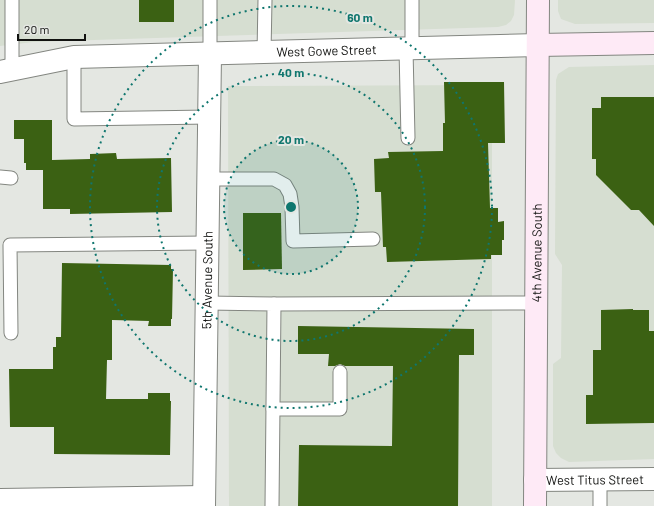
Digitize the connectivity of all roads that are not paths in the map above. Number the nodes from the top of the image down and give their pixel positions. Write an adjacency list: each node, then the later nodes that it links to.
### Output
1 (12, 0): 12 (lane)
2 (210, 0): 10 (lane)
3 (265, 0): 9 (lane)
4 (412, 0): 8 (lane)
5 (538, 0): 7 (street, 4th Avenue South)
6 (654, 43): 7 (street, West Gowe Street)
7 (538, 45): 8 (street, West Gowe Street); 19 (street, 4th Avenue South)
8 (409, 49): 9 (street, West Gowe Street); 14 (lane)
9 (264, 53): 10 (street, West Gowe Street)
10 (210, 54): 11 (street, West Gowe Street); 13 (street, 5th Avenue South)
11 (74, 57): 12 (street, West Gowe Street); 13 (lane)
12 (6, 71)
13 (209, 117): 15 (street, 5th Avenue South)
14 (408, 138)
15 (208, 179): 16 (lane); 17 (street, 5th Avenue South)
16 (373, 239)
17 (208, 243): 18 (street, 5th Avenue South); 21 (lane)
18 (207, 303): 20 (lane); 28 (street, 5th Avenue South)
19 (536, 303): 20 (lane); 25 (street, 4th Avenue South)
20 (274, 304): 23 (lane)
21 (12, 333)
22 (340, 372): 23 (lane)
23 (273, 409): 29 (lane)
24 (654, 479): 26 (street, West Titus Street)
25 (535, 480): 26 (street, West Titus Street); 30 (street, 4th Avenue South)
26 (600, 480): 31 (lane)
27 (0, 500): 28 (street)
28 (204, 502)
29 (272, 506)
30 (534, 506)
31 (600, 506)

